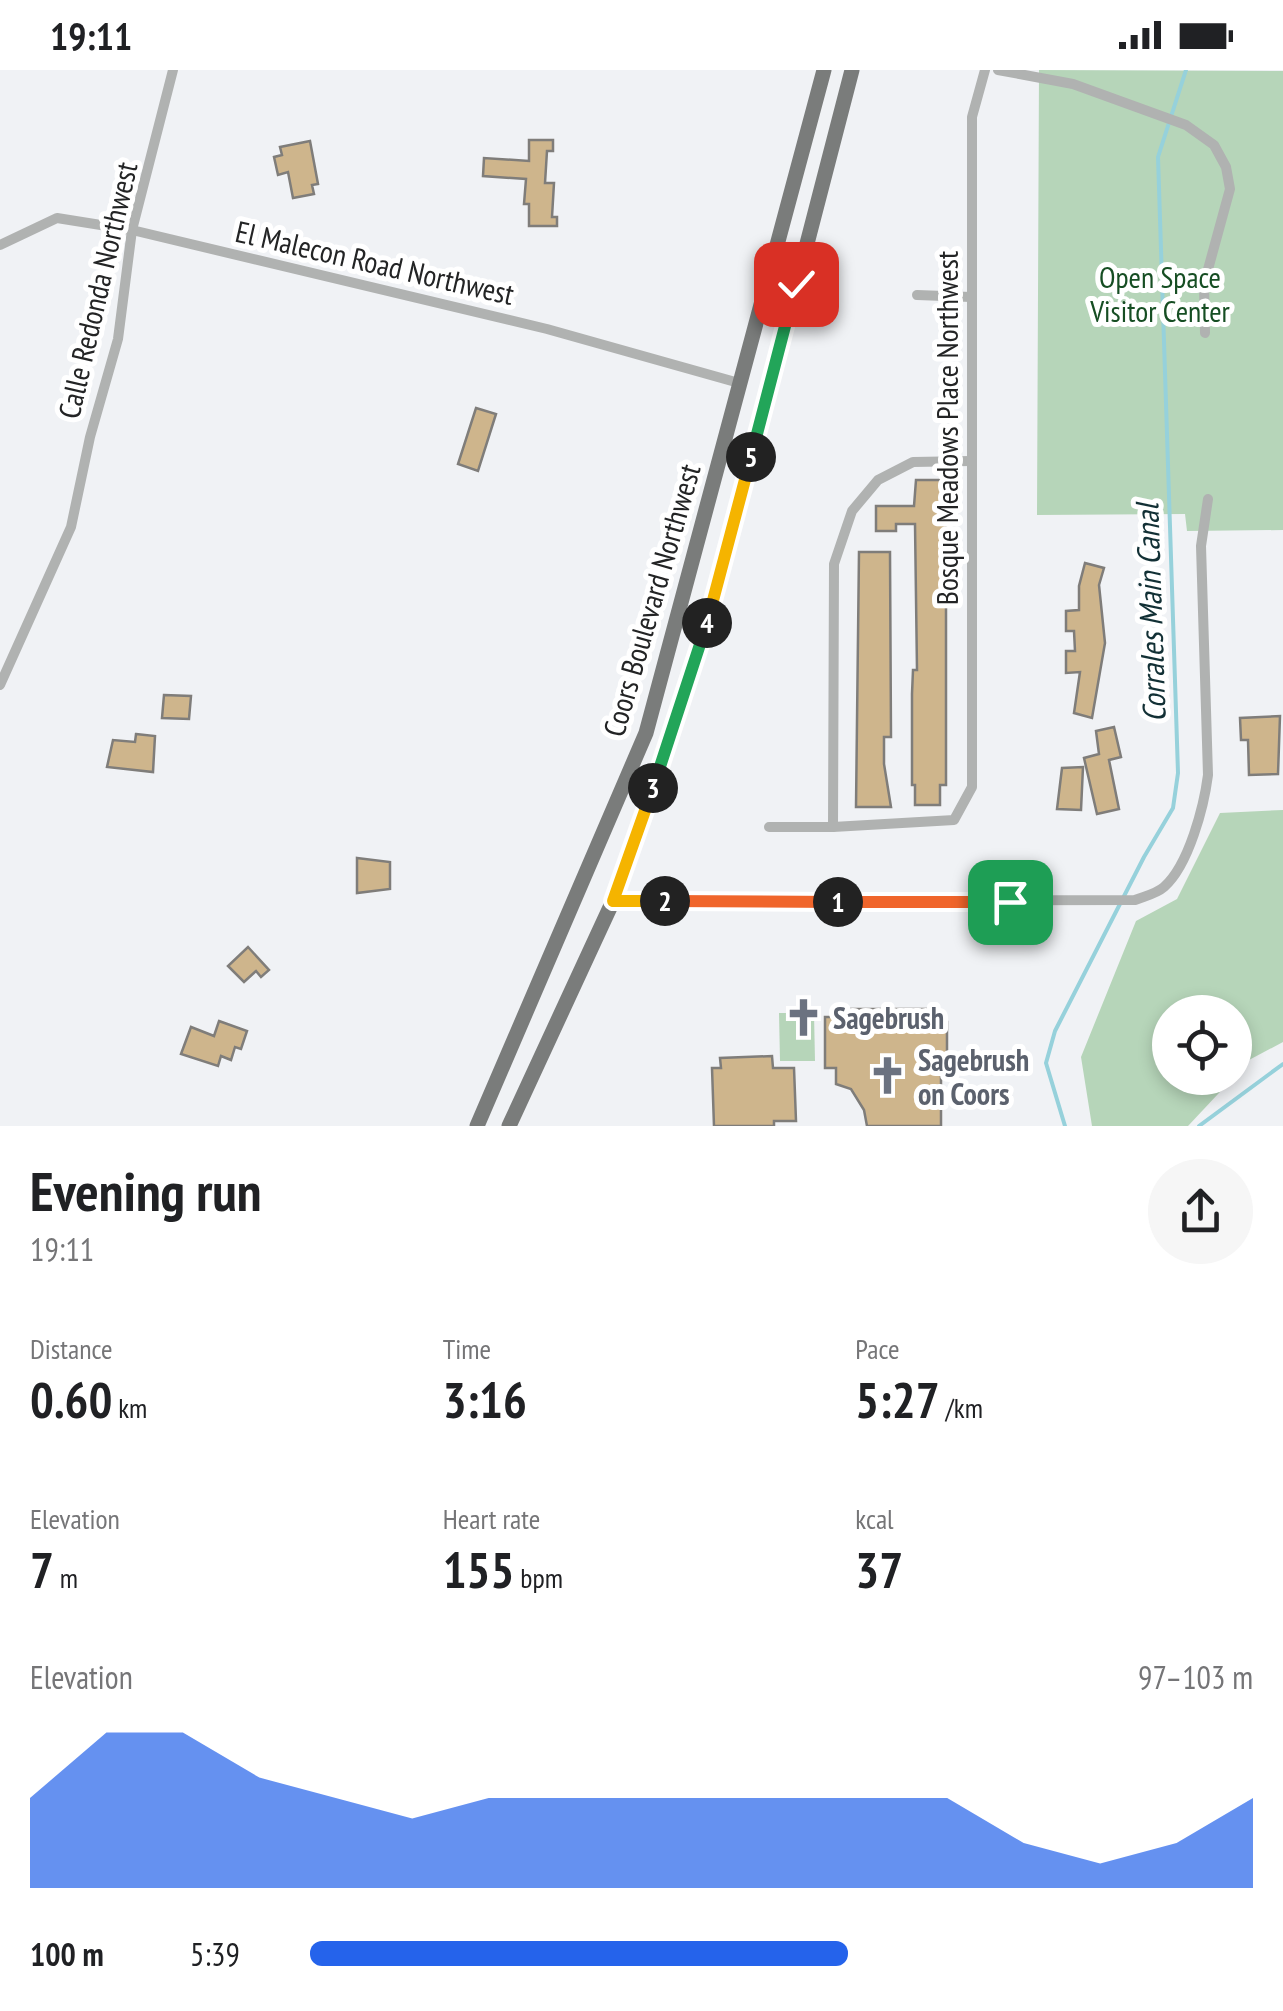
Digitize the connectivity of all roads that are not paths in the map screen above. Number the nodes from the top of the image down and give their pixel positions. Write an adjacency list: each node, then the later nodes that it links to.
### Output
1 (173, 70): 8 (street, Calle Redonda Northwest)
2 (824, 70): 13 (main road, Coors Boulevard Northwest)
3 (852, 70): 19 (main road, Coors Boulevard Northwest)
4 (985, 70): 11 (street, Bosque Meadows Place Northwest)
5 (998, 70): 7 (street)
6 (1068, 70): 7 (street)
7 (1073, 84): 12 (street)
8 (132, 230): 9 (street, El Malecon Road Northwest); 13 (street, El Malecon Road Northwest); 16 (street, Calle Redonda Northwest)
9 (0, 245)
10 (917, 296): 11 (street)
11 (971, 297): 14 (street, Bosque Meadows Place Northwest)
12 (1206, 334)
13 (739, 383): 20 (main road, Coors Boulevard Northwest)
14 (971, 461): 18 (street); 18 (street, Bosque Meadows Place Northwest)
15 (1208, 499): 19 (street)
16 (0, 685)
17 (769, 826): 18 (street)
18 (833, 828)
19 (613, 901): 21 (main road, Coors Boulevard Northwest)
20 (477, 1126)
21 (509, 1126)

